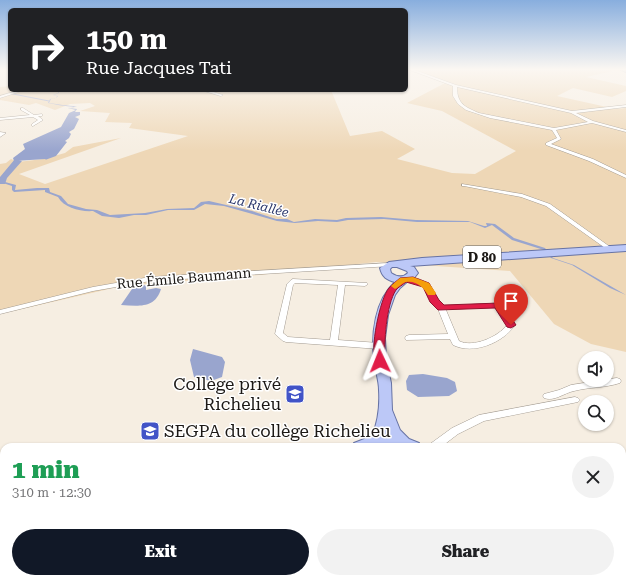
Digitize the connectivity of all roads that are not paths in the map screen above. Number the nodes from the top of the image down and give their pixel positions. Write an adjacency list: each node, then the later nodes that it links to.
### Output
1 (455, 96): 13 (street)
2 (501, 96): 5 (street)
3 (626, 106): 5 (street)
4 (22, 109): 7 (street)
5 (572, 112): 10 (street)
6 (41, 115): 7 (street)
7 (35, 116): 8 (street); 12 (street)
8 (16, 118): 9 (street); 11 (street)
9 (0, 119)
10 (592, 122): 13 (street); 14 (street)
11 (7, 123)
12 (33, 125)
13 (554, 129): 17 (street)
14 (626, 131)
15 (0, 133): 16 (street)
16 (0, 136)
17 (626, 177)
18 (464, 186): 20 (street)
19 (626, 248): 20 (main road, D 80)
20 (610, 249): 21 (main road, D 80)
21 (422, 261): 22 (main road, D 80); 24 (main road)
22 (402, 264): 23 (main road); 24 (main road)
23 (387, 270): 24 (main road); 27 (main road); 29 (street, Rue Émile Baumann)
24 (411, 277): 27 (main road); 28 (street)
25 (342, 283): 26 (street); 32 (street); 32 (street)
26 (365, 284)
27 (392, 290): 33 (main road)
28 (441, 308): 30 (street); 30 (street)
29 (0, 312)
30 (453, 336): 31 (street)
31 (409, 338)
32 (334, 342): 33 (street)
33 (379, 346): 37 (main road)
34 (617, 381): 35 (street)
35 (564, 392): 36 (street); 42 (street)
36 (547, 396)
37 (385, 411): 38 (main road); 41 (main road)
38 (377, 440): 39 (main road); 40 (main road)
39 (369, 443)
40 (401, 443)
41 (407, 443)
42 (439, 443)

